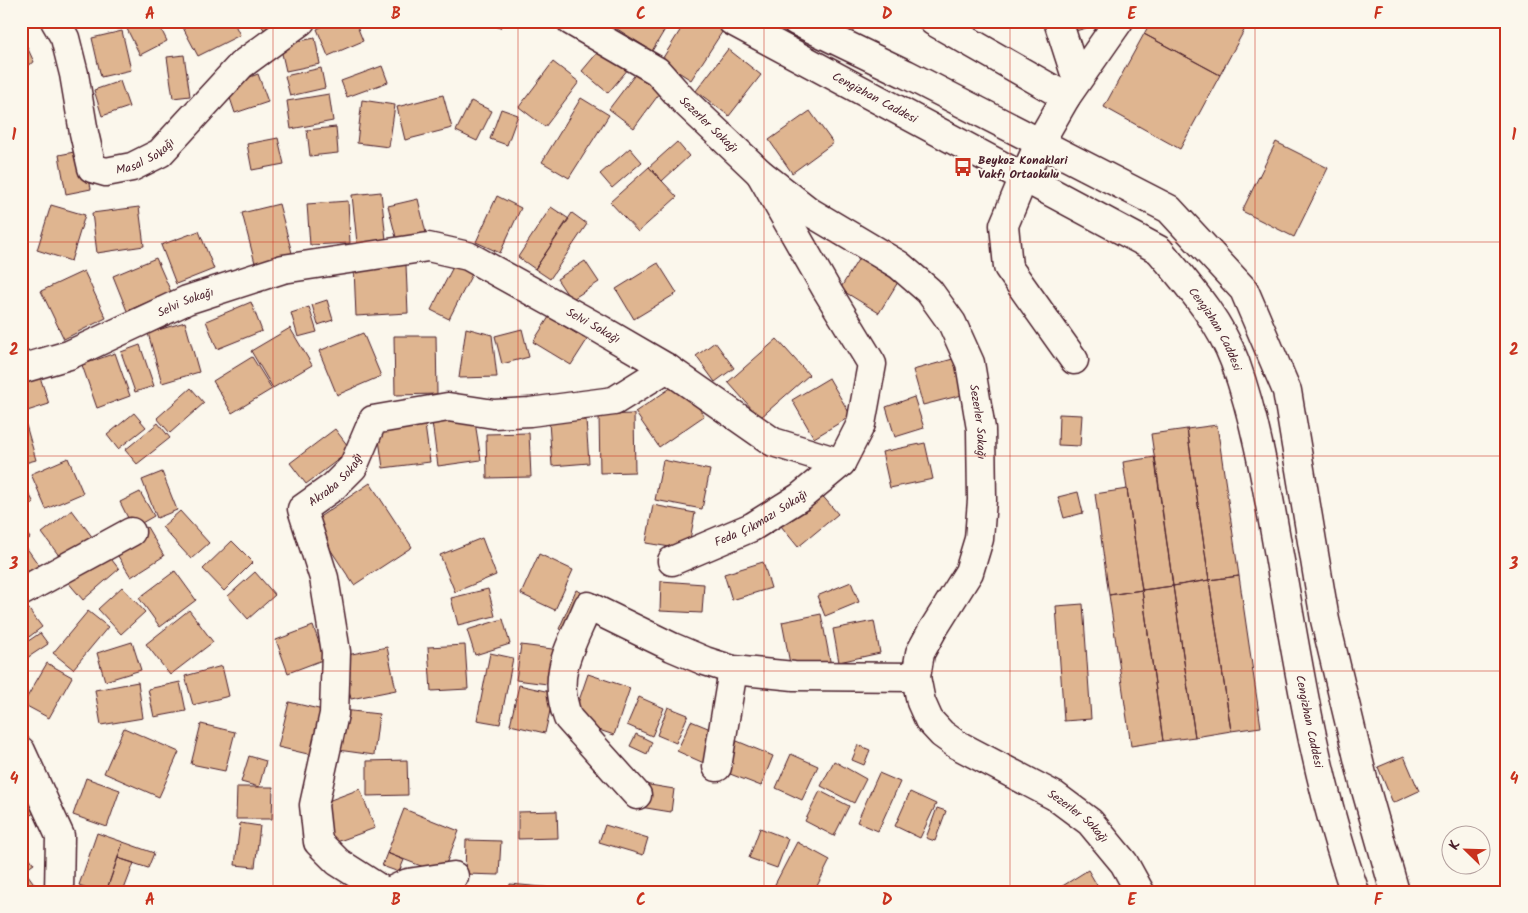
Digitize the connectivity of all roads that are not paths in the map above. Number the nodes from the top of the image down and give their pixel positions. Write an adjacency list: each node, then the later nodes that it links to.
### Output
1 (54, 21): 2 (street, Masal Sokağı)
2 (301, 21)
3 (572, 21): 11 (street, Sezerler Sokağı)
4 (732, 21): 12 (street, Cengizhan Caddesi)
5 (796, 21): 10 (street)
6 (933, 21): 9 (street)
7 (1058, 21): 9 (street)
8 (1118, 21): 9 (street)
9 (1071, 89): 10 (street)
10 (1040, 142): 12 (street); 30 (street)
11 (760, 173): 16 (street); 21 (street, Sezerler Sokağı)
12 (1024, 177): 13 (street); 29 (street, Cengizhan Caddesi)
13 (1074, 360)
14 (667, 368): 15 (street, Selvi Sokağı); 16 (street, Selvi Sokağı); 27 (street, Akraba Sokağı)
15 (21, 369)
16 (841, 463): 18 (street, Feda Çıkmazı Sokağı)
17 (131, 532): 19 (street)
18 (672, 561)
19 (21, 592)
20 (733, 670): 21 (street); 23 (street); 24 (street)
21 (916, 677): 28 (street, Sezerler Sokağı)
22 (21, 750): 26 (street)
23 (717, 767)
24 (637, 795)
25 (454, 876): 27 (street, Akraba Sokağı)
26 (59, 892)
27 (387, 892)
28 (1140, 892)
29 (1355, 892)
30 (1395, 892)

